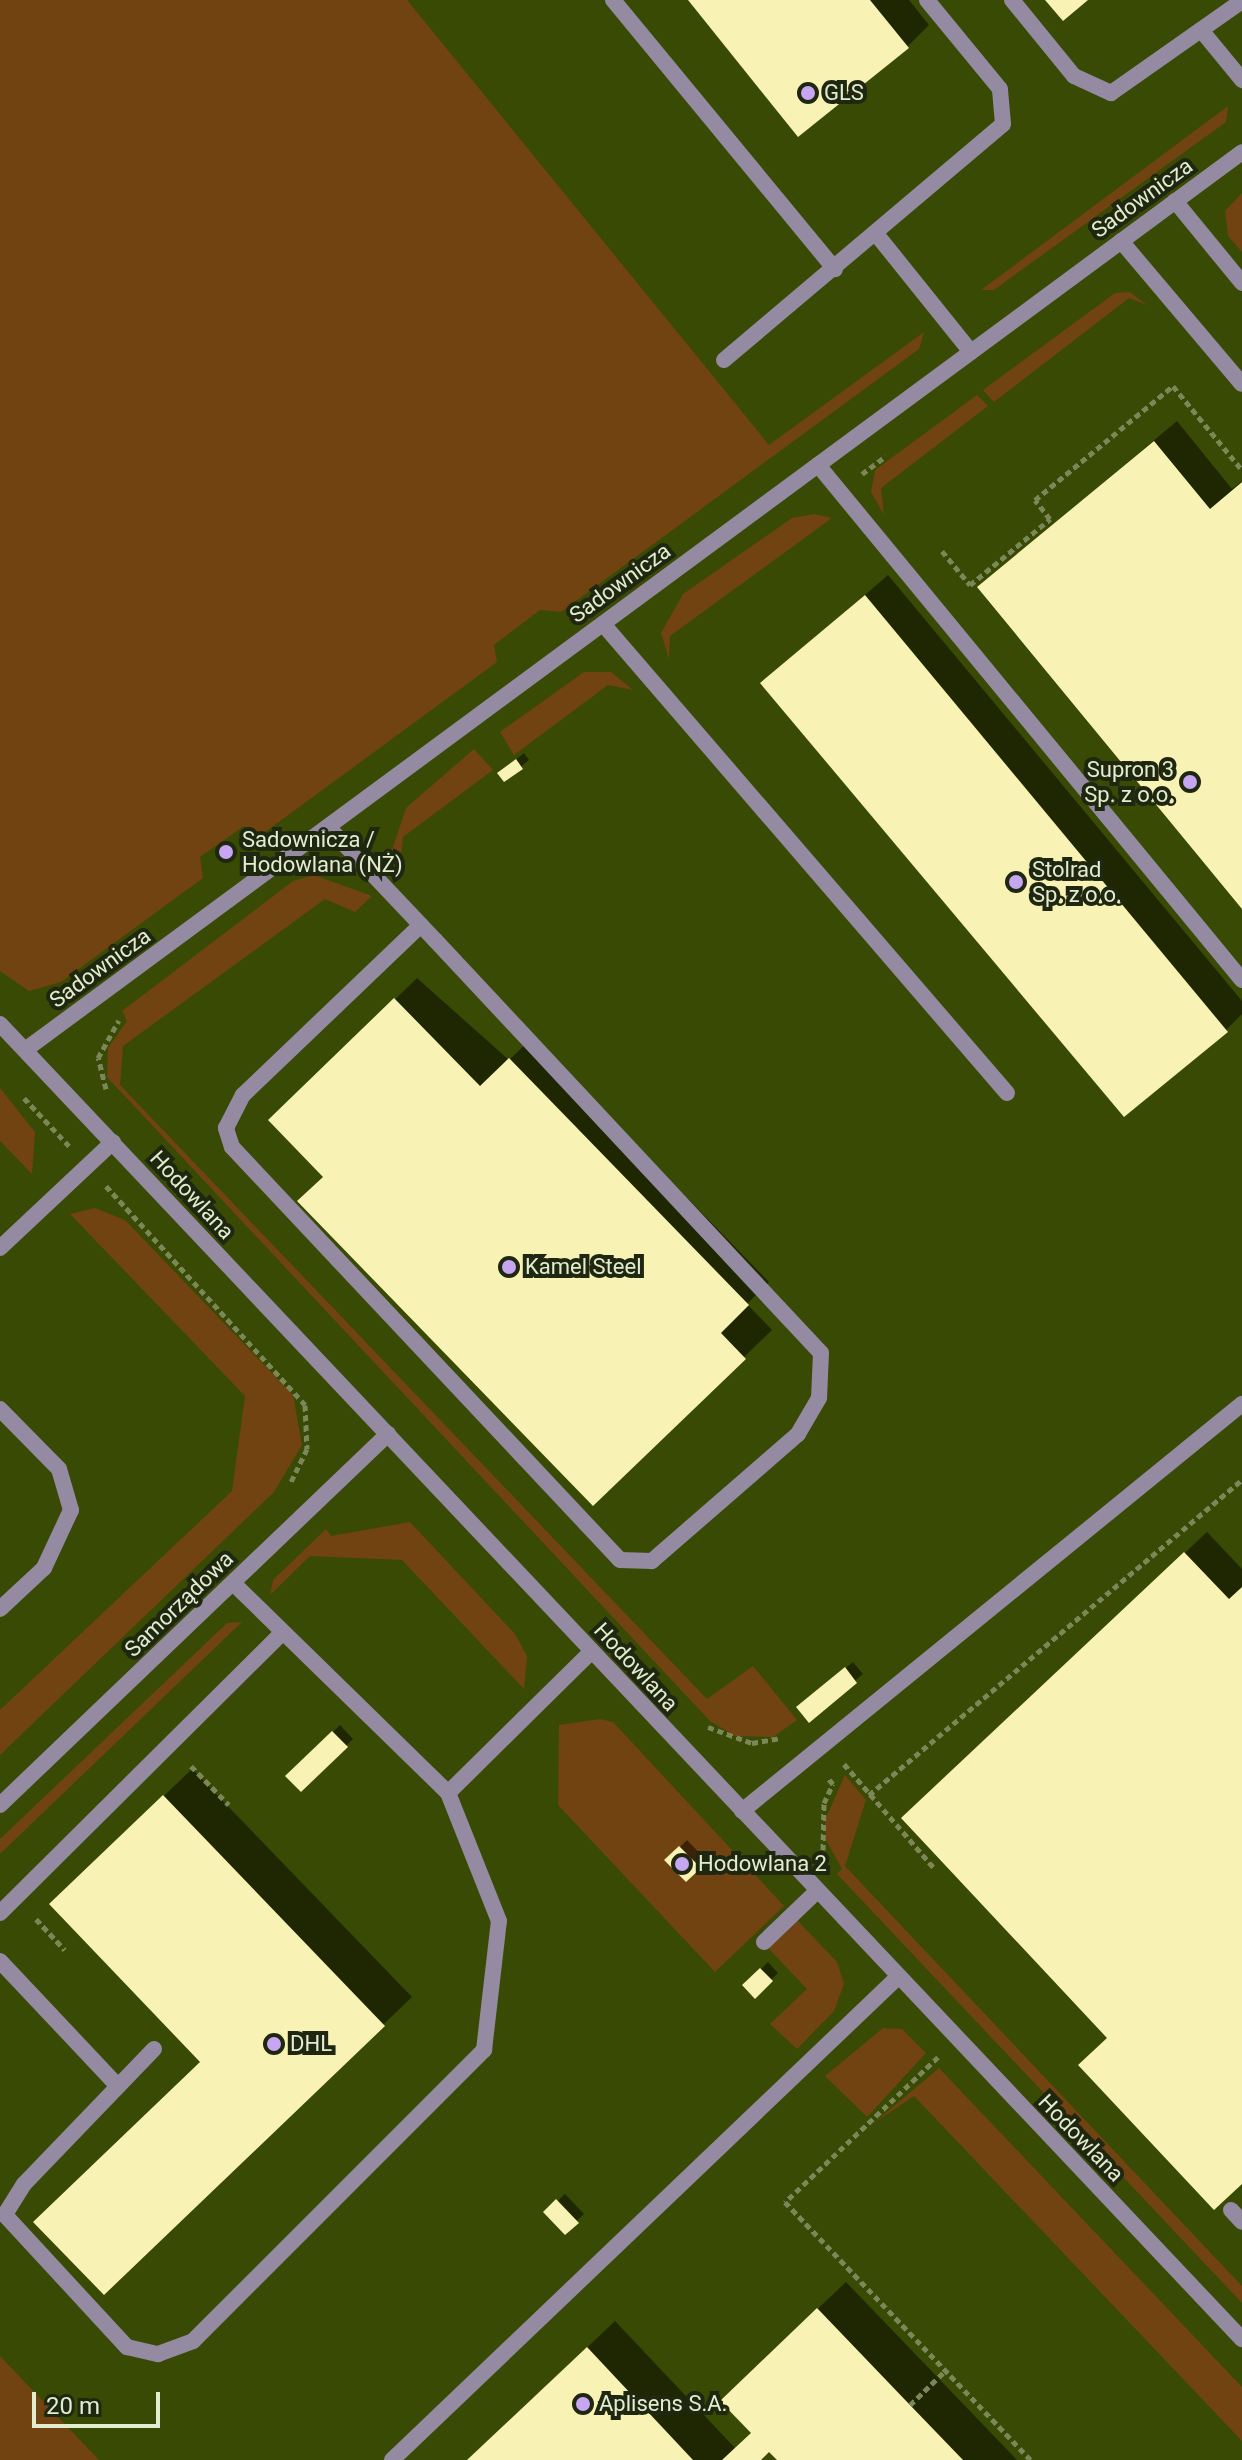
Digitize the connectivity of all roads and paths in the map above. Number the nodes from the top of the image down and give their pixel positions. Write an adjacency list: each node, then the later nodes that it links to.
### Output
1 (613, 0): 11 (street)
2 (927, 0): 9 (street)
3 (1012, 0): 5 (street)
4 (1242, 1): 5 (street)
5 (1201, 30): 6 (street)
6 (1242, 80)
7 (1242, 152): 8 (street, Sadownicza)
8 (1175, 201): 10 (street, Sadownicza); 12 (street)
9 (877, 235): 11 (street); 13 (street)
10 (1121, 241): 13 (street, Sadownicza); 15 (street)
11 (835, 269): 14 (street)
12 (1242, 283)
13 (971, 352): 16 (street, Sadownicza)
14 (724, 360)
15 (1242, 384)
16 (818, 465): 19 (street, Sadownicza); 22 (street)
17 (1242, 470): 18 (path)
18 (942, 551)
19 (603, 624): 20 (street, Sadownicza); 26 (street)
20 (328, 827): 21 (street); 24 (street, Sadownicza)
21 (421, 925): 21 (street)
22 (1242, 980)
23 (0, 1024): 24 (street, Hodowlana)
24 (25, 1050): 27 (street, Hodowlana)
25 (11, 1084): 28 (path)
26 (1007, 1093)
27 (113, 1142): 28 (street); 32 (street, Hodowlana)
28 (88, 1166): 29 (street); 34 (path)
29 (0, 1248)
30 (1242, 1404): 39 (street)
31 (0, 1409): 36 (street)
32 (388, 1434): 35 (street, Samorządowa); 38 (street, Hodowlana)
33 (1242, 1480): 41 (path)
34 (288, 1487)
35 (233, 1583): 37 (street); 42 (street, Samorządowa)
36 (0, 1609)
37 (282, 1633): 40 (street); 46 (street)
38 (592, 1651): 40 (street); 43 (street, Hodowlana)
39 (828, 1746): 41 (path); 43 (street)
40 (448, 1793): 52 (street)
41 (869, 1795): 44 (path)
42 (0, 1805)
43 (742, 1811): 45 (street, Hodowlana)
44 (935, 1869)
45 (817, 1891): 47 (street); 49 (street, Hodowlana)
46 (0, 1913)
47 (764, 1942)
48 (0, 1961): 52 (street)
49 (898, 1977): 53 (street, Hodowlana); 56 (street)
50 (154, 2049): 52 (street)
51 (938, 2057): 54 (path)
52 (118, 2086)
53 (1242, 2339)
54 (945, 2371): 55 (path); 57 (path)
55 (910, 2405)
56 (392, 2460)
57 (1031, 2460)

